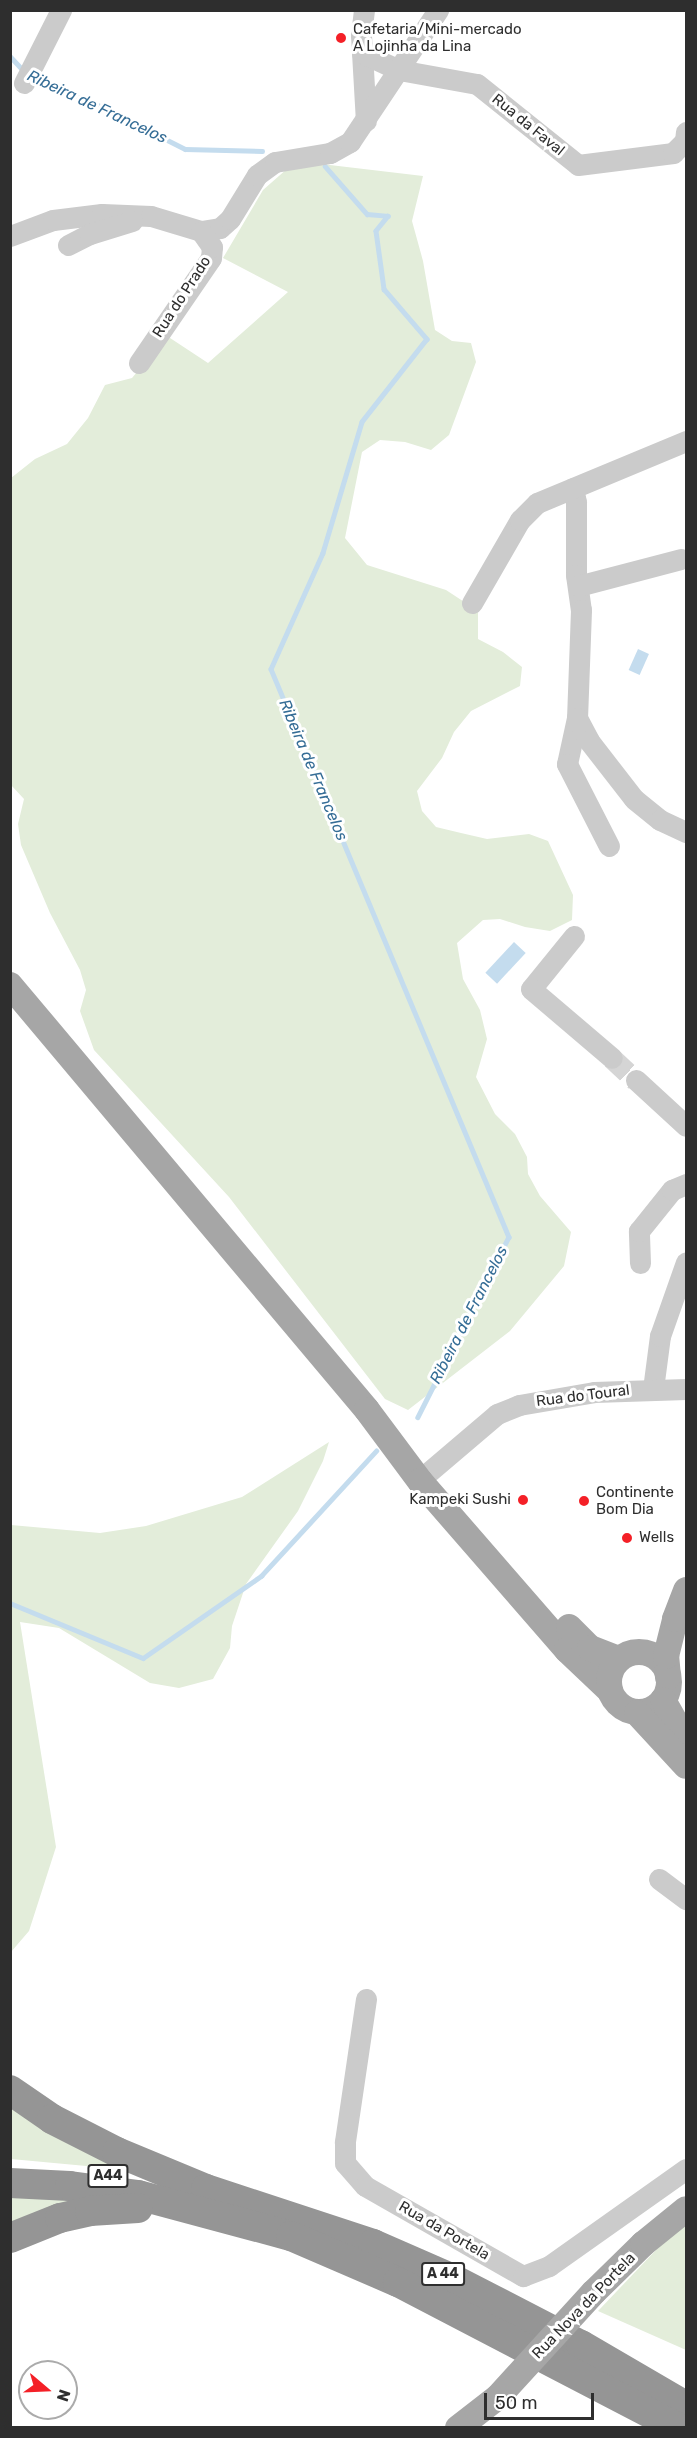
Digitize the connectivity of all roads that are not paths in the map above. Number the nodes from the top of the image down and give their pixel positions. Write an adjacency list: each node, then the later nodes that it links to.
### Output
1 (62, 10): 6 (street)
2 (364, 10): 4 (street)
3 (438, 10): 5 (street)
4 (362, 53): 5 (street, Rua da Faval); 7 (street)
5 (399, 70): 7 (street); 8 (street, Rua da Faval)
6 (27, 78)
7 (366, 121): 10 (street)
8 (687, 132)
9 (151, 216): 10 (street); 11 (street); 12 (street)
10 (201, 231): 13 (street, Rua do Prado)
11 (10, 236)
12 (68, 245)
13 (139, 363)
14 (687, 441): 15 (street)
15 (573, 488): 17 (street); 18 (street)
16 (681, 559): 17 (street)
17 (578, 586): 19 (street)
18 (472, 603)
19 (577, 718): 20 (street); 21 (street)
20 (687, 832)
21 (609, 846)
22 (574, 936): 24 (street)
23 (10, 985): 32 (main road)
24 (612, 1058)
25 (636, 1080): 26 (street)
26 (687, 1126)
27 (687, 1184): 29 (street)
28 (687, 1262): 30 (street)
29 (640, 1263)
30 (653, 1389): 31 (street, Rua do Toural); 33 (street, Rua do Toural)
31 (687, 1389)
32 (386, 1434): 33 (main road); 38 (main road)
33 (430, 1471): 36 (main road)
34 (687, 1590): 35 (main road)
35 (675, 1620): 36 (main road); 37 (main road)
36 (630, 1656): 37 (main road); 38 (main road)
37 (666, 1688): 39 (main road); 40 (main road)
38 (610, 1691): 39 (main road)
39 (637, 1713): 41 (main road)
40 (687, 1741)
41 (687, 1766)
42 (659, 1879): 43 (street)
43 (687, 1899)
44 (366, 1999): 47 (street, Rua da Portela)
45 (10, 2090): 49 (highway, A 44)
46 (10, 2168): 49 (highway, A44)
47 (687, 2169)
48 (10, 2182): 50 (highway, A 44)
49 (206, 2189): 53 (highway, A 44)
50 (177, 2207): 52 (highway, A 44); 55 (highway, A 44)
51 (687, 2209): 57 (main road, Rua Nova da Portela, bridge)
52 (10, 2238)
53 (581, 2346): 54 (highway); 56 (highway, A 44)
54 (687, 2392)
55 (629, 2400): 58 (highway); 59 (highway, A 44)
56 (687, 2406)
57 (458, 2427)
58 (668, 2427)
59 (679, 2427)

